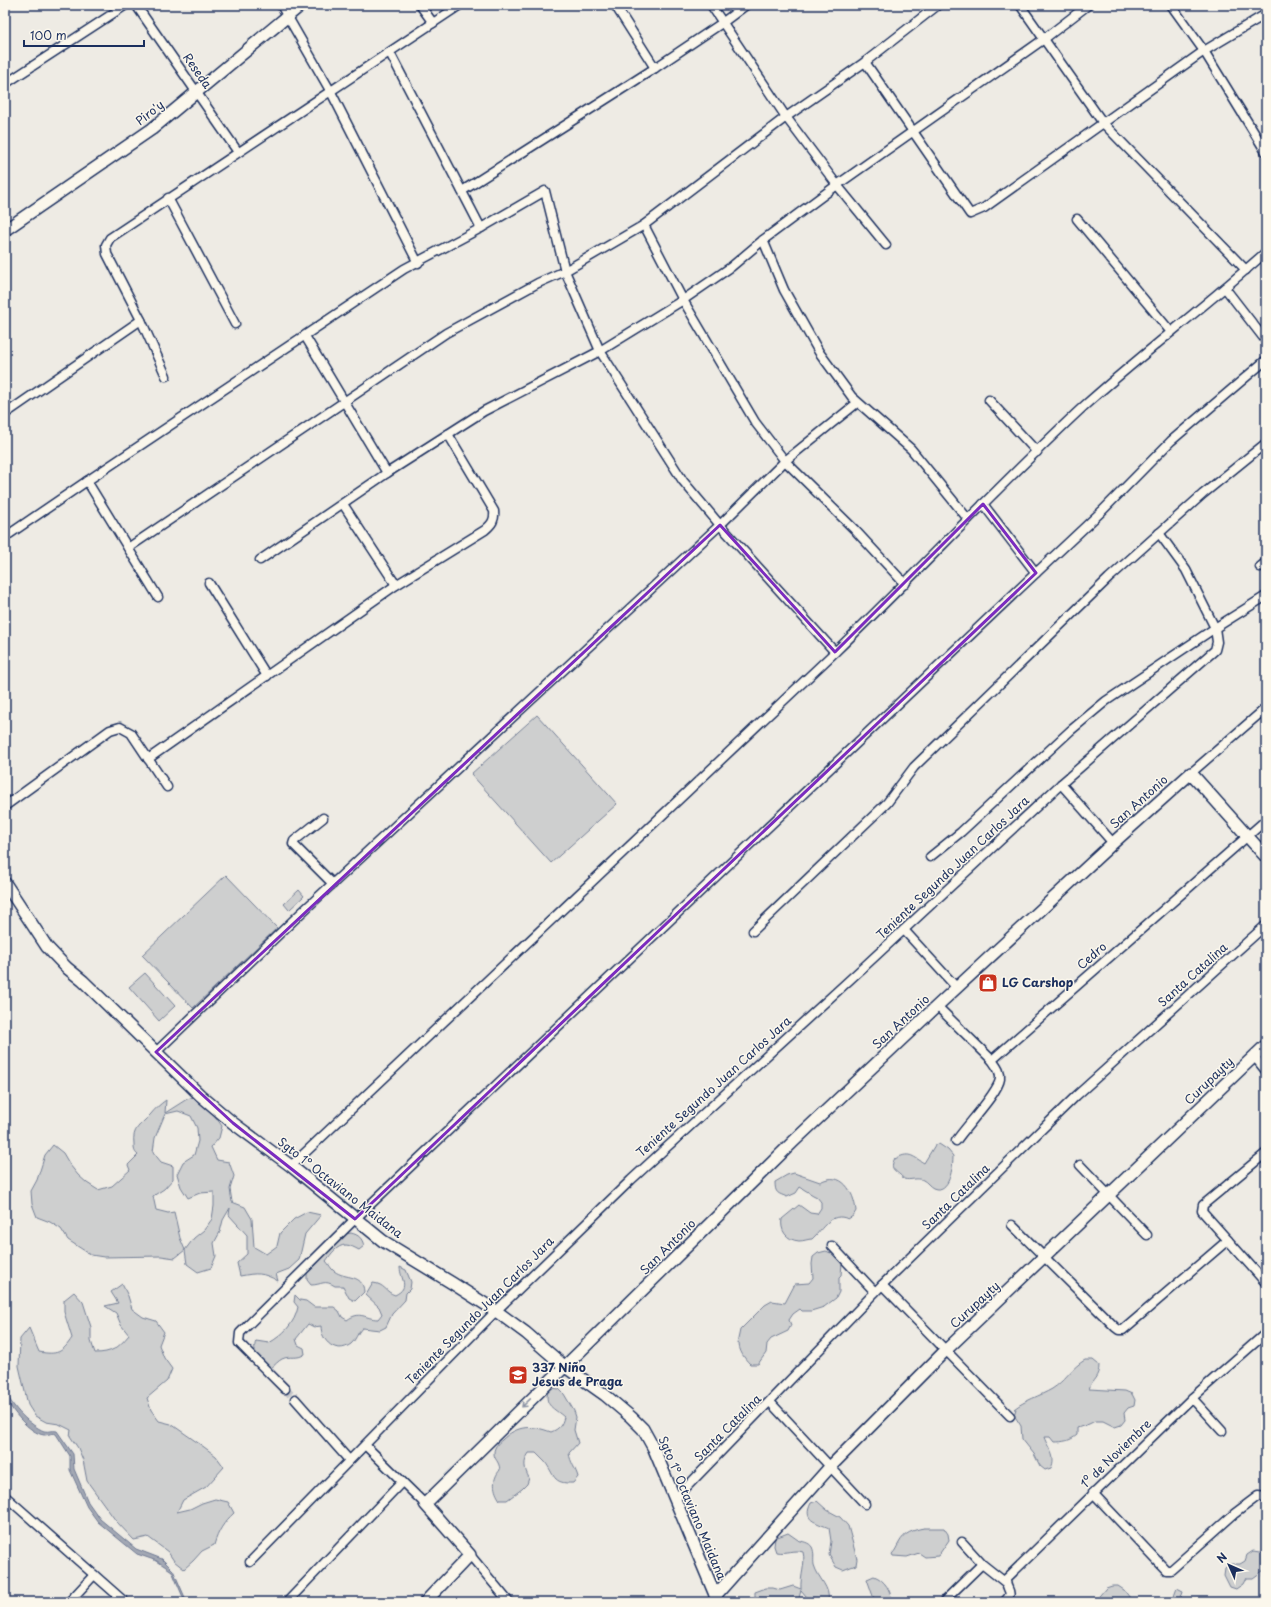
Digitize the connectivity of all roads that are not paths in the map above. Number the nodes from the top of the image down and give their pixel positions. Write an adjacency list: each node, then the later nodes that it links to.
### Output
1 (126, 5): 23 (street)
2 (136, 5): 24 (street, Reseda)
3 (281, 5): 15 (street)
4 (301, 5): 15 (street, Piro'y)
5 (420, 5): 16 (street)
6 (460, 5): 16 (street)
7 (615, 5): 22 (street)
8 (711, 5): 17 (street)
9 (746, 5): 17 (street)
10 (938, 5): 21 (street)
11 (1020, 5): 18 (street)
12 (1088, 5): 18 (street)
13 (1172, 5): 19 (street)
14 (1266, 14): 19 (street)
15 (287, 15): 24 (street, Piro'y); 25 (street)
16 (433, 23): 20 (street)
17 (722, 23): 22 (street); 26 (street)
18 (1044, 39): 27 (street); 28 (street)
19 (1204, 51): 27 (street); 30 (street)
20 (390, 53): 25 (street); 32 (street)
21 (865, 62): 26 (street); 28 (street)
22 (655, 68): 32 (street)
23 (5, 84)
24 (197, 92): 29 (street, Reseda); 37 (street, Piro'y)
25 (331, 92): 29 (street); 41 (street)
26 (786, 117): 31 (street); 35 (street)
27 (1103, 123): 28 (street); 42 (street)
28 (913, 132): 31 (street)
29 (238, 152): 33 (street)
30 (1266, 152)
31 (837, 185): 38 (street); 39 (street)
32 (462, 191): 36 (street)
33 (168, 198): 46 (street); 47 (street)
34 (1077, 219): 48 (street)
35 (644, 225): 43 (street); 45 (street)
36 (481, 228): 41 (street); 43 (street)
37 (5, 230)
38 (763, 240): 45 (street); 56 (street)
39 (886, 245)
40 (1266, 252): 42 (street)
41 (418, 263): 49 (street)
42 (1246, 270): 44 (street)
43 (565, 271): 51 (street); 55 (street)
44 (1225, 288): 48 (street); 50 (street)
45 (683, 300): 51 (street); 62 (street)
46 (141, 320): 53 (street); 57 (street)
47 (235, 324)
48 (1171, 332): 60 (street)
49 (304, 336): 55 (street); 64 (street)
50 (1266, 341)
51 (600, 351): 58 (street); 68 (street)
52 (1266, 360): 73 (street)
53 (166, 376)
54 (989, 400): 60 (street)
55 (344, 402): 63 (street); 71 (street)
56 (857, 403): 62 (street); 67 (street)
57 (5, 414)
58 (448, 434): 63 (street); 76 (street)
59 (1263, 445): 61 (street); 69 (street)
60 (1036, 452): 66 (street)
61 (1266, 454)
62 (785, 461): 68 (street); 75 (street)
63 (387, 473): 65 (street)
64 (87, 481): 70 (street); 71 (street)
65 (343, 504): 72 (street); 76 (street)
66 (983, 504): 67 (street); 73 (street)
67 (968, 519): 75 (street)
68 (720, 525): 80 (street); 95 (street)
69 (1159, 534): 79 (street); 98 (street)
70 (5, 537)
71 (128, 548): 78 (street)
72 (260, 560)
73 (1036, 573): 111 (street)
74 (209, 583): 81 (street)
75 (905, 584): 80 (street)
76 (396, 585): 81 (street)
77 (1266, 596): 79 (street)
78 (158, 597)
79 (1215, 628): 85 (street, Teniente Segundo Juan Carlos Jara); 92 (street)
80 (835, 652): 109 (street)
81 (267, 676): 83 (street)
82 (1266, 708): 84 (street, San Antonio)
83 (148, 759): 86 (street); 87 (street)
84 (1191, 773): 90 (street); 91 (street, San Antonio)
85 (1061, 784): 91 (street); 97 (street, Teniente Segundo Juan Carlos Jara)
86 (167, 787)
87 (5, 806)
88 (323, 818): 95 (street)
89 (1266, 820): 90 (street, Cedro)
90 (1248, 836): 93 (street); 104 (street, Cedro)
91 (1113, 843): 99 (street, San Antonio)
92 (930, 857)
93 (1266, 857)
94 (5, 883): 102 (street, Sgto 1° Octaviano Maidana)
95 (333, 884): 102 (street)
96 (1266, 925): 118 (street, Santa Catalina)
97 (904, 930): 99 (street); 120 (street, Teniente Segundo Juan Carlos Jara)
98 (753, 931)
99 (957, 988): 100 (street, San Antonio)
100 (937, 1006): 104 (street); 123 (street, San Antonio)
101 (1266, 1045): 103 (street, Curupayty)
102 (156, 1052): 109 (street, Sgto 1° Octaviano Maidana)
103 (1254, 1056): 105 (street); 110 (street, Curupayty)
104 (992, 1060): 106 (street)
105 (1266, 1071)
106 (956, 1141)
107 (1266, 1153): 114 (street)
108 (1080, 1165): 110 (street)
109 (290, 1166): 111 (street, Sgto 1° Octaviano Maidana)
110 (1109, 1194): 113 (street); 116 (street, Curupayty)
111 (355, 1219): 120 (street, Sgto 1° Octaviano Maidana); 124 (street)
112 (1012, 1225): 116 (street)
113 (1147, 1235)
114 (1228, 1240): 116 (street); 117 (street)
115 (832, 1246): 119 (street)
116 (1044, 1257): 122 (street, Curupayty)
117 (1266, 1283)
118 (882, 1285): 119 (street, Santa Catalina); 122 (street)
119 (875, 1292): 127 (street, Santa Catalina)
120 (496, 1311): 123 (street, Sgto 1° Octaviano Maidana); 130 (street, Teniente Segundo Juan Carlos Jara)
121 (1266, 1333): 125 (street, 1º de Noviembre)
122 (945, 1351): 128 (street); 132 (street, Curupayty)
123 (564, 1366): 137 (street, Sgto 1° Octaviano Maidana); 138 (street, San Antonio, one-way to 138)
124 (285, 1389)
125 (1192, 1398): 129 (street); 134 (street, 1º de Noviembre)
126 (295, 1399): 131 (street)
127 (770, 1402): 132 (street); 137 (street, Santa Catalina)
128 (1010, 1416)
129 (1222, 1431)
130 (365, 1445): 131 (street, Teniente Segundo Juan Carlos Jara); 133 (street)
131 (348, 1460): 142 (street, Teniente Segundo Juan Carlos Jara)
132 (830, 1467): 139 (street); 146 (street, Curupayty)
133 (402, 1482): 138 (street); 149 (street)
134 (1093, 1493): 136 (street); 145 (street, 1º de Noviembre)
135 (5, 1496): 144 (street)
136 (1266, 1497)
137 (675, 1499): 146 (street, Sgto 1° Octaviano Maidana)
138 (424, 1504): 141 (street)
139 (865, 1504)
140 (962, 1542): 143 (street)
141 (470, 1555): 150 (street); 151 (street)
142 (250, 1562)
143 (982, 1564): 145 (street); 152 (street)
144 (94, 1575): 147 (street); 148 (street)
145 (1006, 1583): 153 (street)
146 (716, 1599)
147 (69, 1602)
148 (125, 1602)
149 (287, 1602)
150 (425, 1602)
151 (509, 1602)
152 (943, 1602)
153 (1004, 1602)

